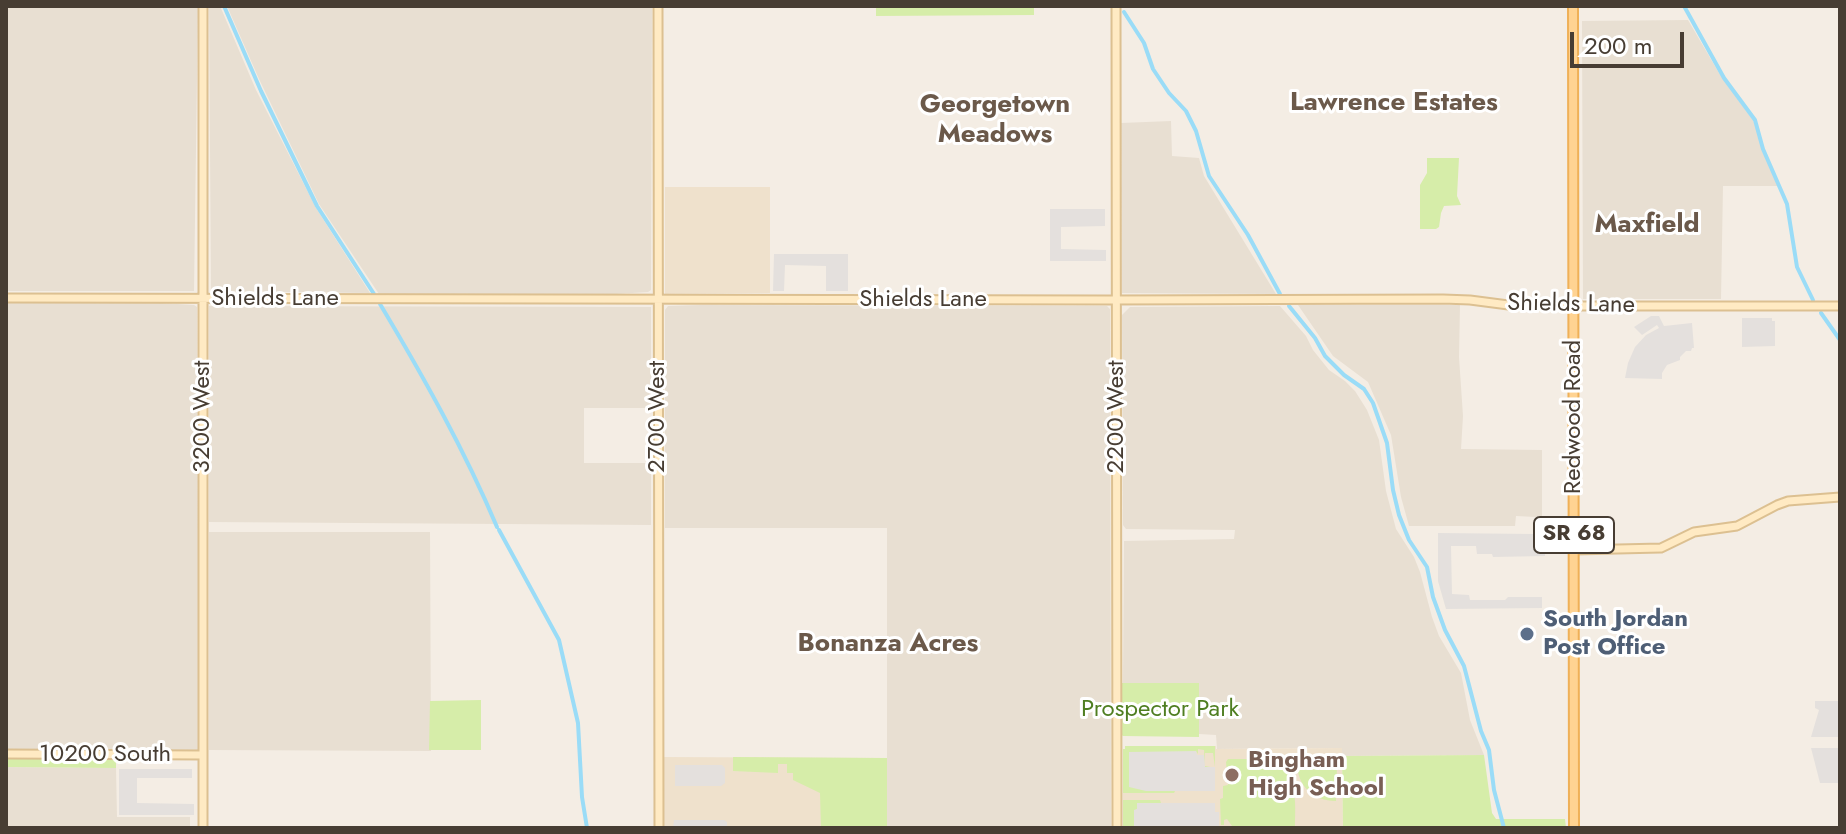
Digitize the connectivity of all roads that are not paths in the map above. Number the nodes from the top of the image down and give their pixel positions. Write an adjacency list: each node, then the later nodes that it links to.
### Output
1 (203, 6): 6 (main road, 3200 West)
2 (658, 6): 7 (main road, 2700 West)
3 (1116, 6): 8 (main road, 2200 West)
4 (1573, 6): 10 (main road, Redwood Road / SR 68)
5 (6, 298): 6 (main road, Shields Lane)
6 (203, 299): 7 (main road, Shields Lane); 14 (main road, 3200 West)
7 (658, 300): 8 (main road, Shields Lane); 16 (main road, 2700 West)
8 (1117, 300): 10 (main road, Shields Lane); 17 (main road, 2200 West)
9 (1840, 306): 10 (main road, Shields Lane)
10 (1574, 307): 12 (main road, Redwood Road / SR 68)
11 (1840, 500): 12 (main road)
12 (1574, 550): 18 (main road, Redwood Road / SR 68)
13 (6, 754): 14 (main road, 10200 South)
14 (203, 755): 15 (main road, 3200 West)
15 (203, 828)
16 (659, 828)
17 (1117, 828)
18 (1574, 828)

